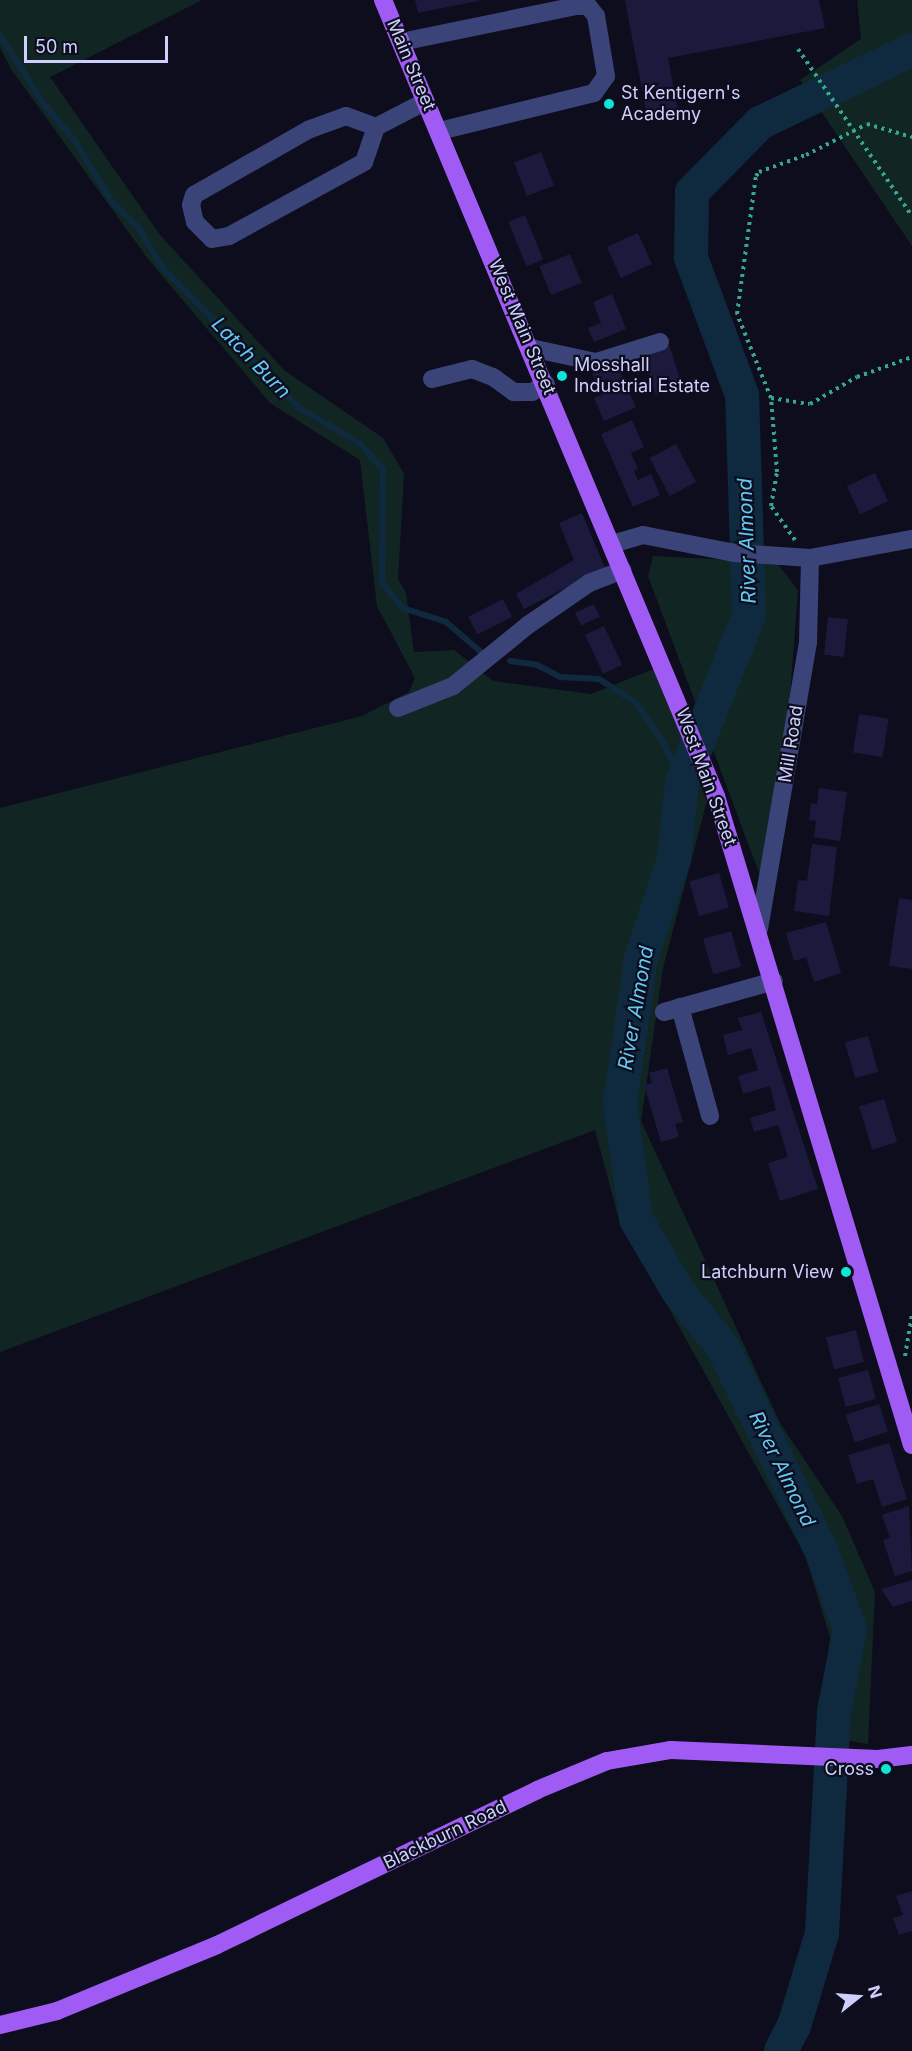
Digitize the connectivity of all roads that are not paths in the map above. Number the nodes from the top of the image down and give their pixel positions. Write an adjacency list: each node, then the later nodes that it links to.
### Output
1 (383, 0): 2 (main road, Main Street)
2 (401, 42): 3 (main road, Main Street); 5 (street)
3 (426, 101): 4 (street); 5 (main road, Main Street)
4 (376, 127): 4 (street)
5 (439, 131): 7 (main road, West Main Street)
6 (660, 342): 7 (street)
7 (531, 348): 9 (main road, West Main Street)
8 (432, 379): 9 (street)
9 (546, 384): 11 (main road, West Main Street)
10 (912, 539): 12 (street)
11 (612, 544): 12 (street); 13 (main road, West Main Street)
12 (810, 558): 15 (street, Mill Road)
13 (623, 570): 14 (street); 15 (main road, West Main Street)
14 (398, 708)
15 (759, 929): 16 (main road, West Main Street)
16 (774, 981): 17 (street); 18 (main road, West Main Street)
17 (710, 1116)
18 (912, 1445)
19 (912, 1755): 20 (main road, Blackburn Road)
20 (0, 2025)

